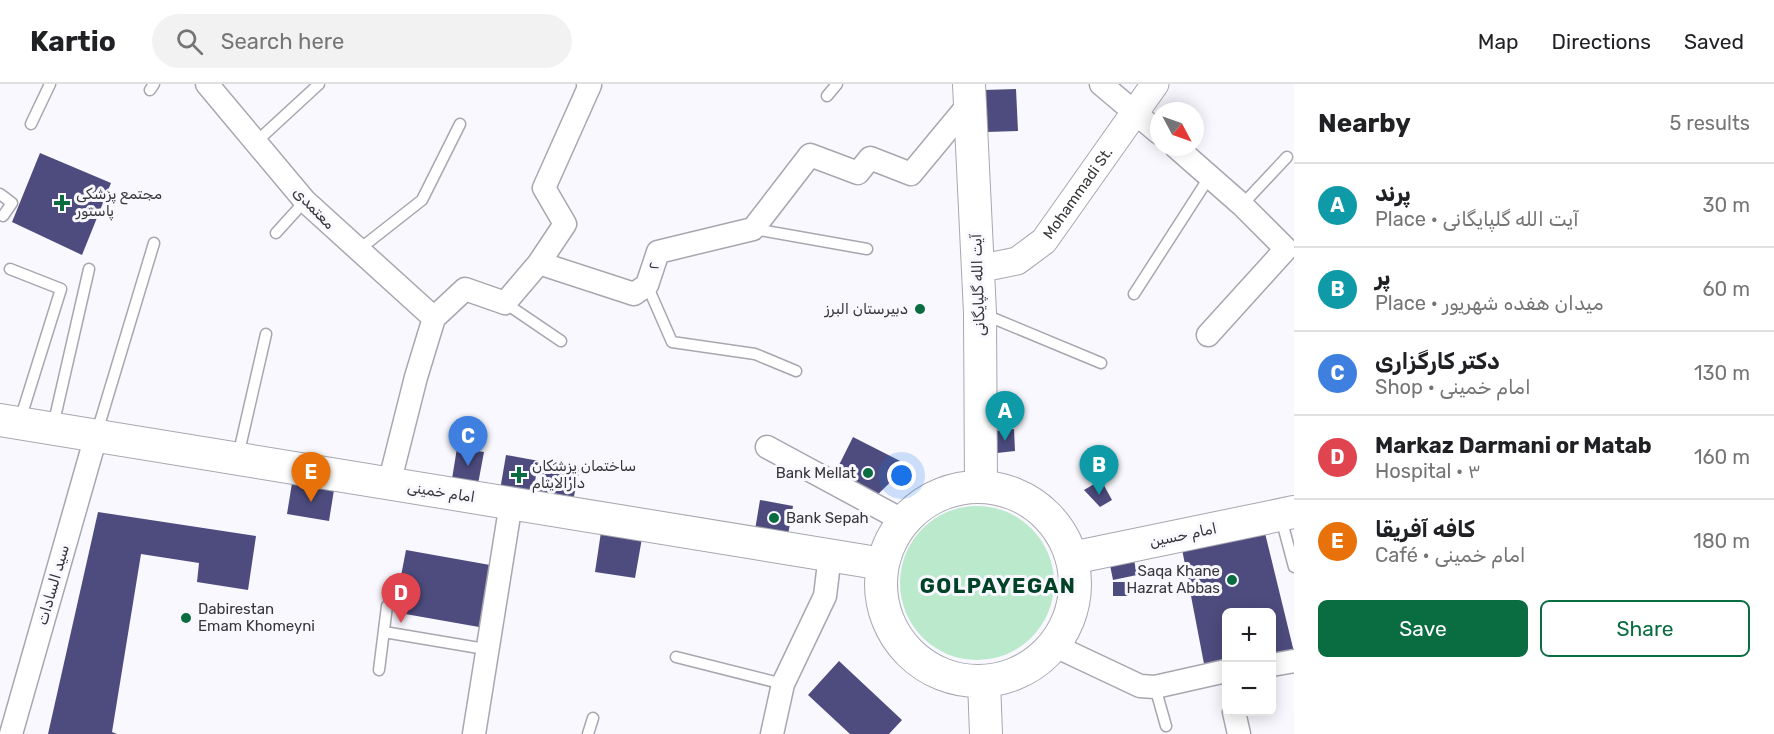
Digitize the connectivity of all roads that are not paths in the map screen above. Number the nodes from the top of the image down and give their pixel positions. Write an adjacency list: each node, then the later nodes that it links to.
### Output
1 (50, 84): 11 (lane)
2 (207, 84): 14 (street, معتمدی)
3 (319, 84): 14 (lane)
4 (588, 84): 27 (street)
5 (837, 84): 9 (lane)
6 (1101, 84): 10 (street)
7 (1155, 84): 10 (street, Mohammadi St.)
8 (969, 94): 22 (street); 30 (main road, آیت الله گلپایگانی)
9 (827, 96)
10 (1135, 113): 13 (street); 30 (street, Mohammadi St.)
11 (32, 124)
12 (460, 124): 26 (lane)
13 (1150, 126)
14 (255, 143): 19 (street, معتمدی)
15 (1187, 156): 17 (street)
16 (1287, 158): 20 (lane)
17 (1210, 176): 20 (street); 32 (lane)
18 (0, 194): 21 (lane)
19 (305, 201): 23 (lane); 26 (street, معتمدی)
20 (1242, 205): 37 (street)
21 (3, 216)
22 (753, 229): 25 (lane); 31 (street, ۲)
23 (276, 233)
24 (154, 243): 43 (lane)
25 (867, 249)
26 (357, 251): 35 (street, معتمدی)
27 (539, 263): 31 (street, ۲); 33 (street)
28 (10, 269): 41 (lane)
29 (89, 269): 42 (lane)
30 (978, 269): 34 (main road, آیت الله گلپایگانی)
31 (647, 285): 40 (lane)
32 (1134, 294)
33 (505, 303): 35 (street); 38 (lane)
34 (980, 313): 39 (lane); 47 (main road, آیت الله گلپایگانی)
35 (434, 318): 46 (street)
36 (266, 334): 45 (lane)
37 (1208, 335)
38 (561, 341)
39 (1101, 363)
40 (796, 371)
41 (9, 422): 42 (main road, امام خمینی)
42 (52, 429): 43 (main road, امام خمینی)
43 (96, 436): 45 (main road, امام خمینی); 70 (street, سید السادات)
44 (767, 447): 50 (street)
45 (237, 460): 46 (main road, امام خمینی)
46 (389, 484): 48 (main road, امام خمینی)
47 (981, 486): 50 (main road); 52 (main road)
48 (511, 503): 51 (main road, امام خمینی); 58 (street)
49 (1288, 514): 52 (main road, امام حسین); 54 (lane)
50 (904, 521): 53 (main road)
51 (830, 555): 53 (main road, امام خمینی); 65 (street)
52 (1072, 558): 57 (main road)
53 (883, 564): 64 (main road)
54 (1294, 567)
55 (387, 606): 56 (lane)
56 (384, 632): 58 (lane); 62 (lane)
57 (1053, 645): 64 (main road); 66 (street)
58 (485, 650): 71 (street)
59 (676, 657): 65 (lane)
60 (1294, 661): 61 (street)
61 (1276, 663)
62 (379, 670)
63 (1222, 672): 66 (street)
64 (984, 681): 74 (main road)
65 (783, 684): 73 (street)
66 (1155, 687): 69 (lane)
67 (1235, 716): 75 (street)
68 (593, 718): 72 (lane)
69 (1166, 726)
70 (11, 734)
71 (474, 734)
72 (588, 734)
73 (772, 734)
74 (986, 734)
75 (1239, 734)

